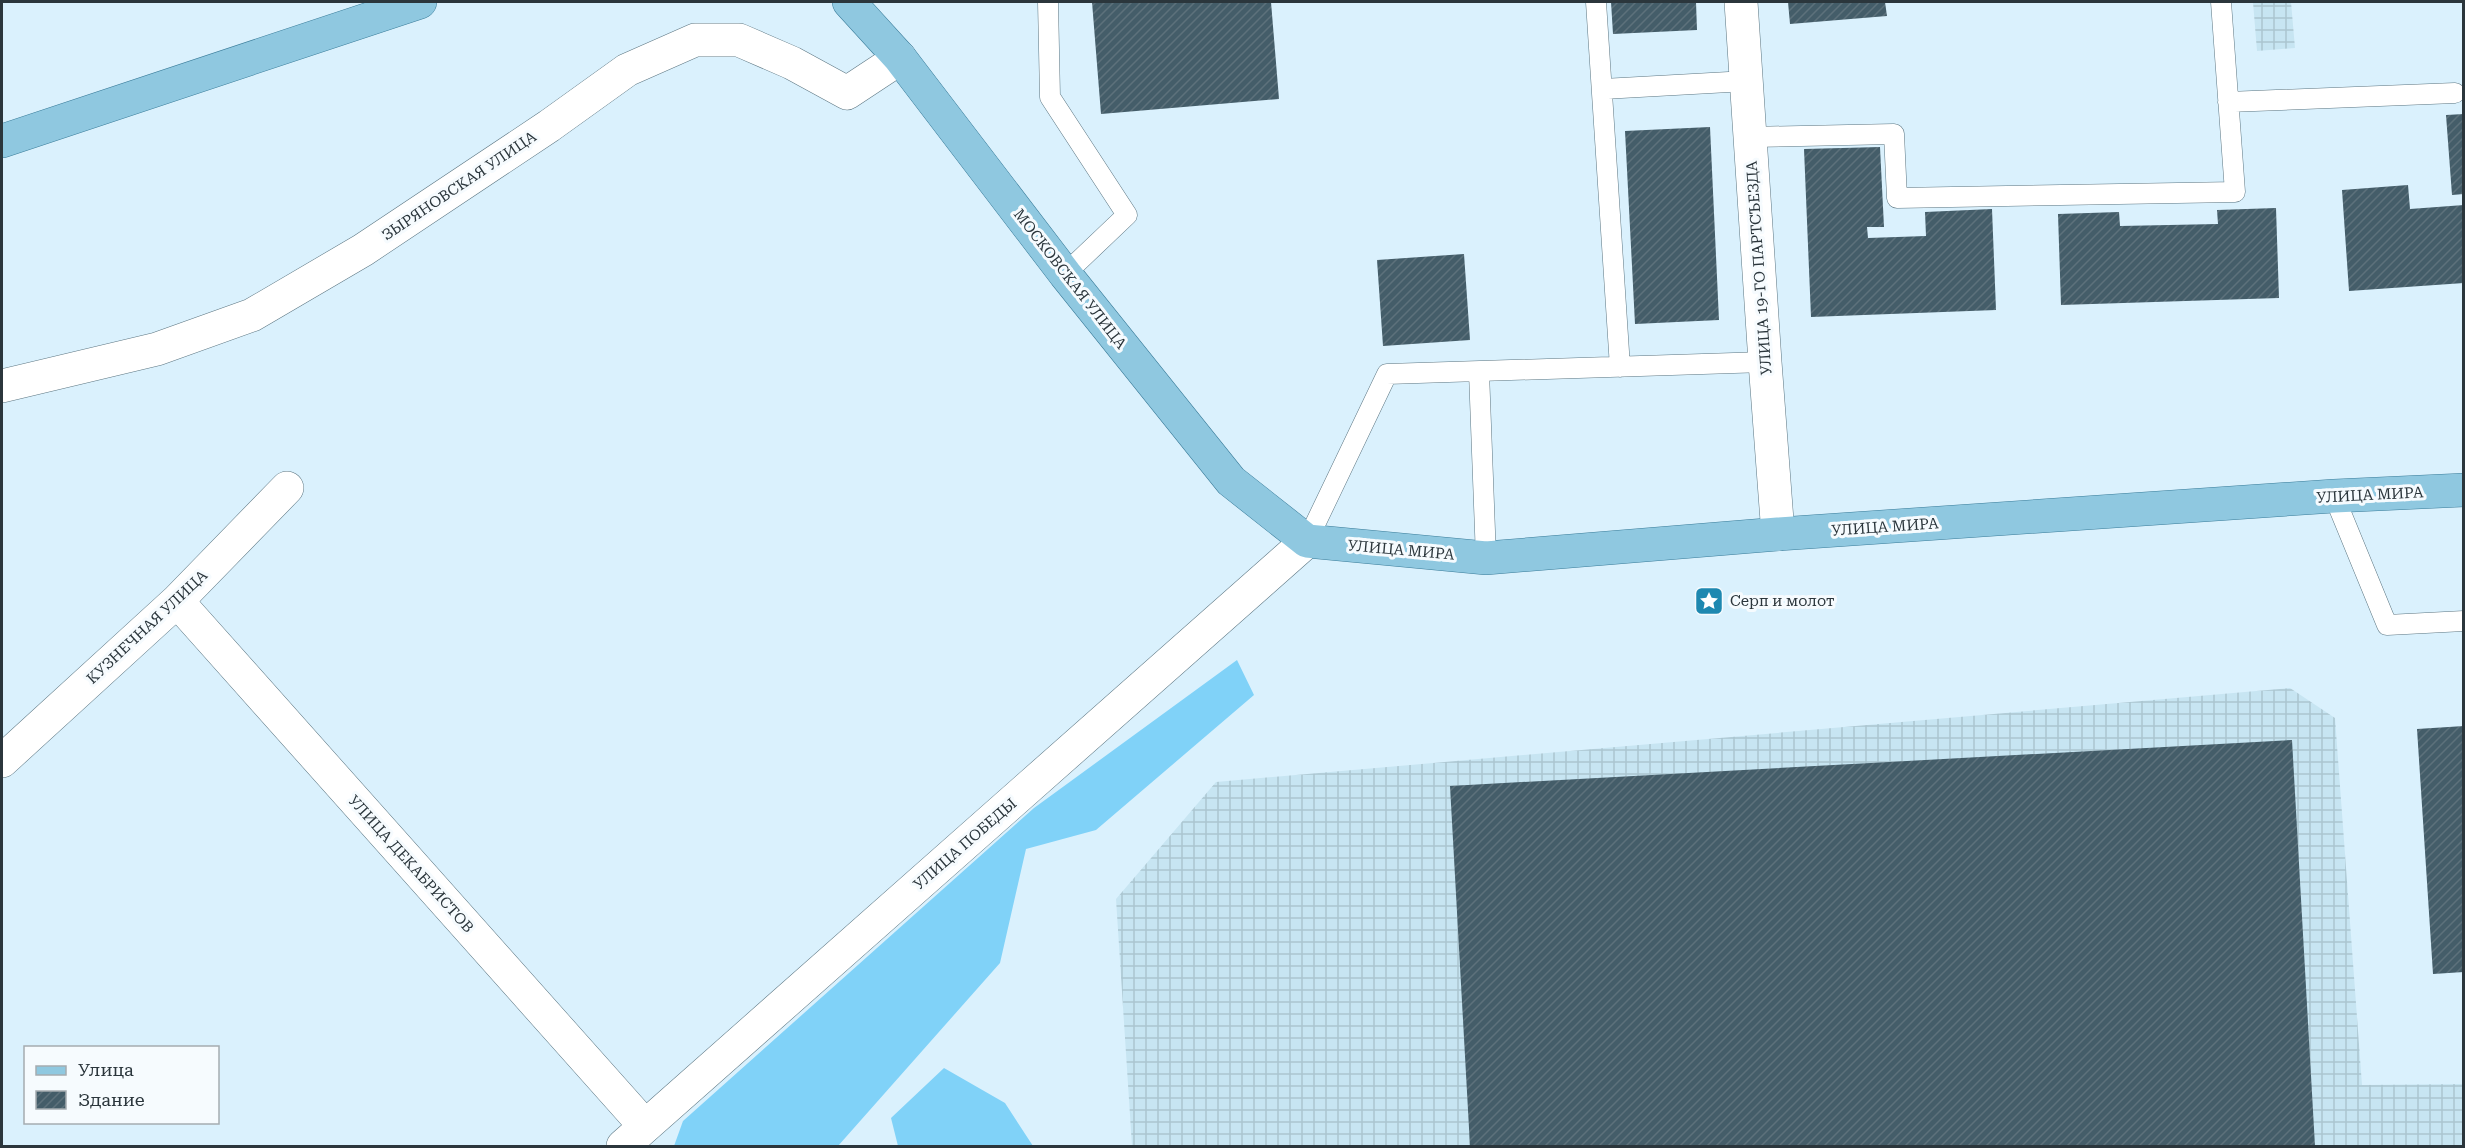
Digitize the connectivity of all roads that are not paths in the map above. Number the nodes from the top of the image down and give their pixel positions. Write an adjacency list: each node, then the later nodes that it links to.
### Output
1 (420, 2): 13 (main road)
2 (849, 2): 7 (main road, МОСКОВСКАЯ УЛИЦА)
3 (1048, 2): 14 (lane)
4 (1596, 2): 9 (lane)
5 (1741, 2): 8 (street, УЛИЦА 19-ГО ПАРТСЪЕЗДА)
6 (2221, 2): 11 (lane)
7 (900, 58): 14 (main road, МОСКОВСКАЯ УЛИЦА); 18 (street, ЗЫРЯНОВСКАЯ УЛИЦА)
8 (1747, 81): 9 (lane); 12 (street, УЛИЦА 19-ГО ПАРТСЪЕЗДА)
9 (1603, 89): 16 (lane)
10 (2455, 93): 11 (lane)
11 (2228, 102): 12 (lane)
12 (1750, 137): 15 (street, УЛИЦА 19-ГО ПАРТСЪЕЗДА)
13 (2, 141)
14 (1065, 274): 23 (main road, МОСКОВСКАЯ УЛИЦА)
15 (1765, 362): 16 (lane); 22 (street, УЛИЦА 19-ГО ПАРТСЪЕЗДА)
16 (1620, 367): 17 (lane)
17 (1479, 372): 23 (lane); 24 (lane)
18 (2, 386)
19 (287, 488): 25 (street, КУЗНЕЧНАЯ УЛИЦА)
20 (2463, 490): 21 (main road, УЛИЦА МИРА)
21 (2334, 496): 22 (main road, УЛИЦА МИРА); 26 (lane)
22 (1778, 534): 24 (main road, УЛИЦА МИРА)
23 (1307, 541): 24 (main road, УЛИЦА МИРА); 28 (street, УЛИЦА ПОБЕДЫ)
24 (1486, 558)
25 (177, 601): 27 (street, КУЗНЕЧНАЯ УЛИЦА); 28 (street, УЛИЦА ДЕКАБРИСТОВ)
26 (2463, 621)
27 (2, 761)
28 (634, 1136)

